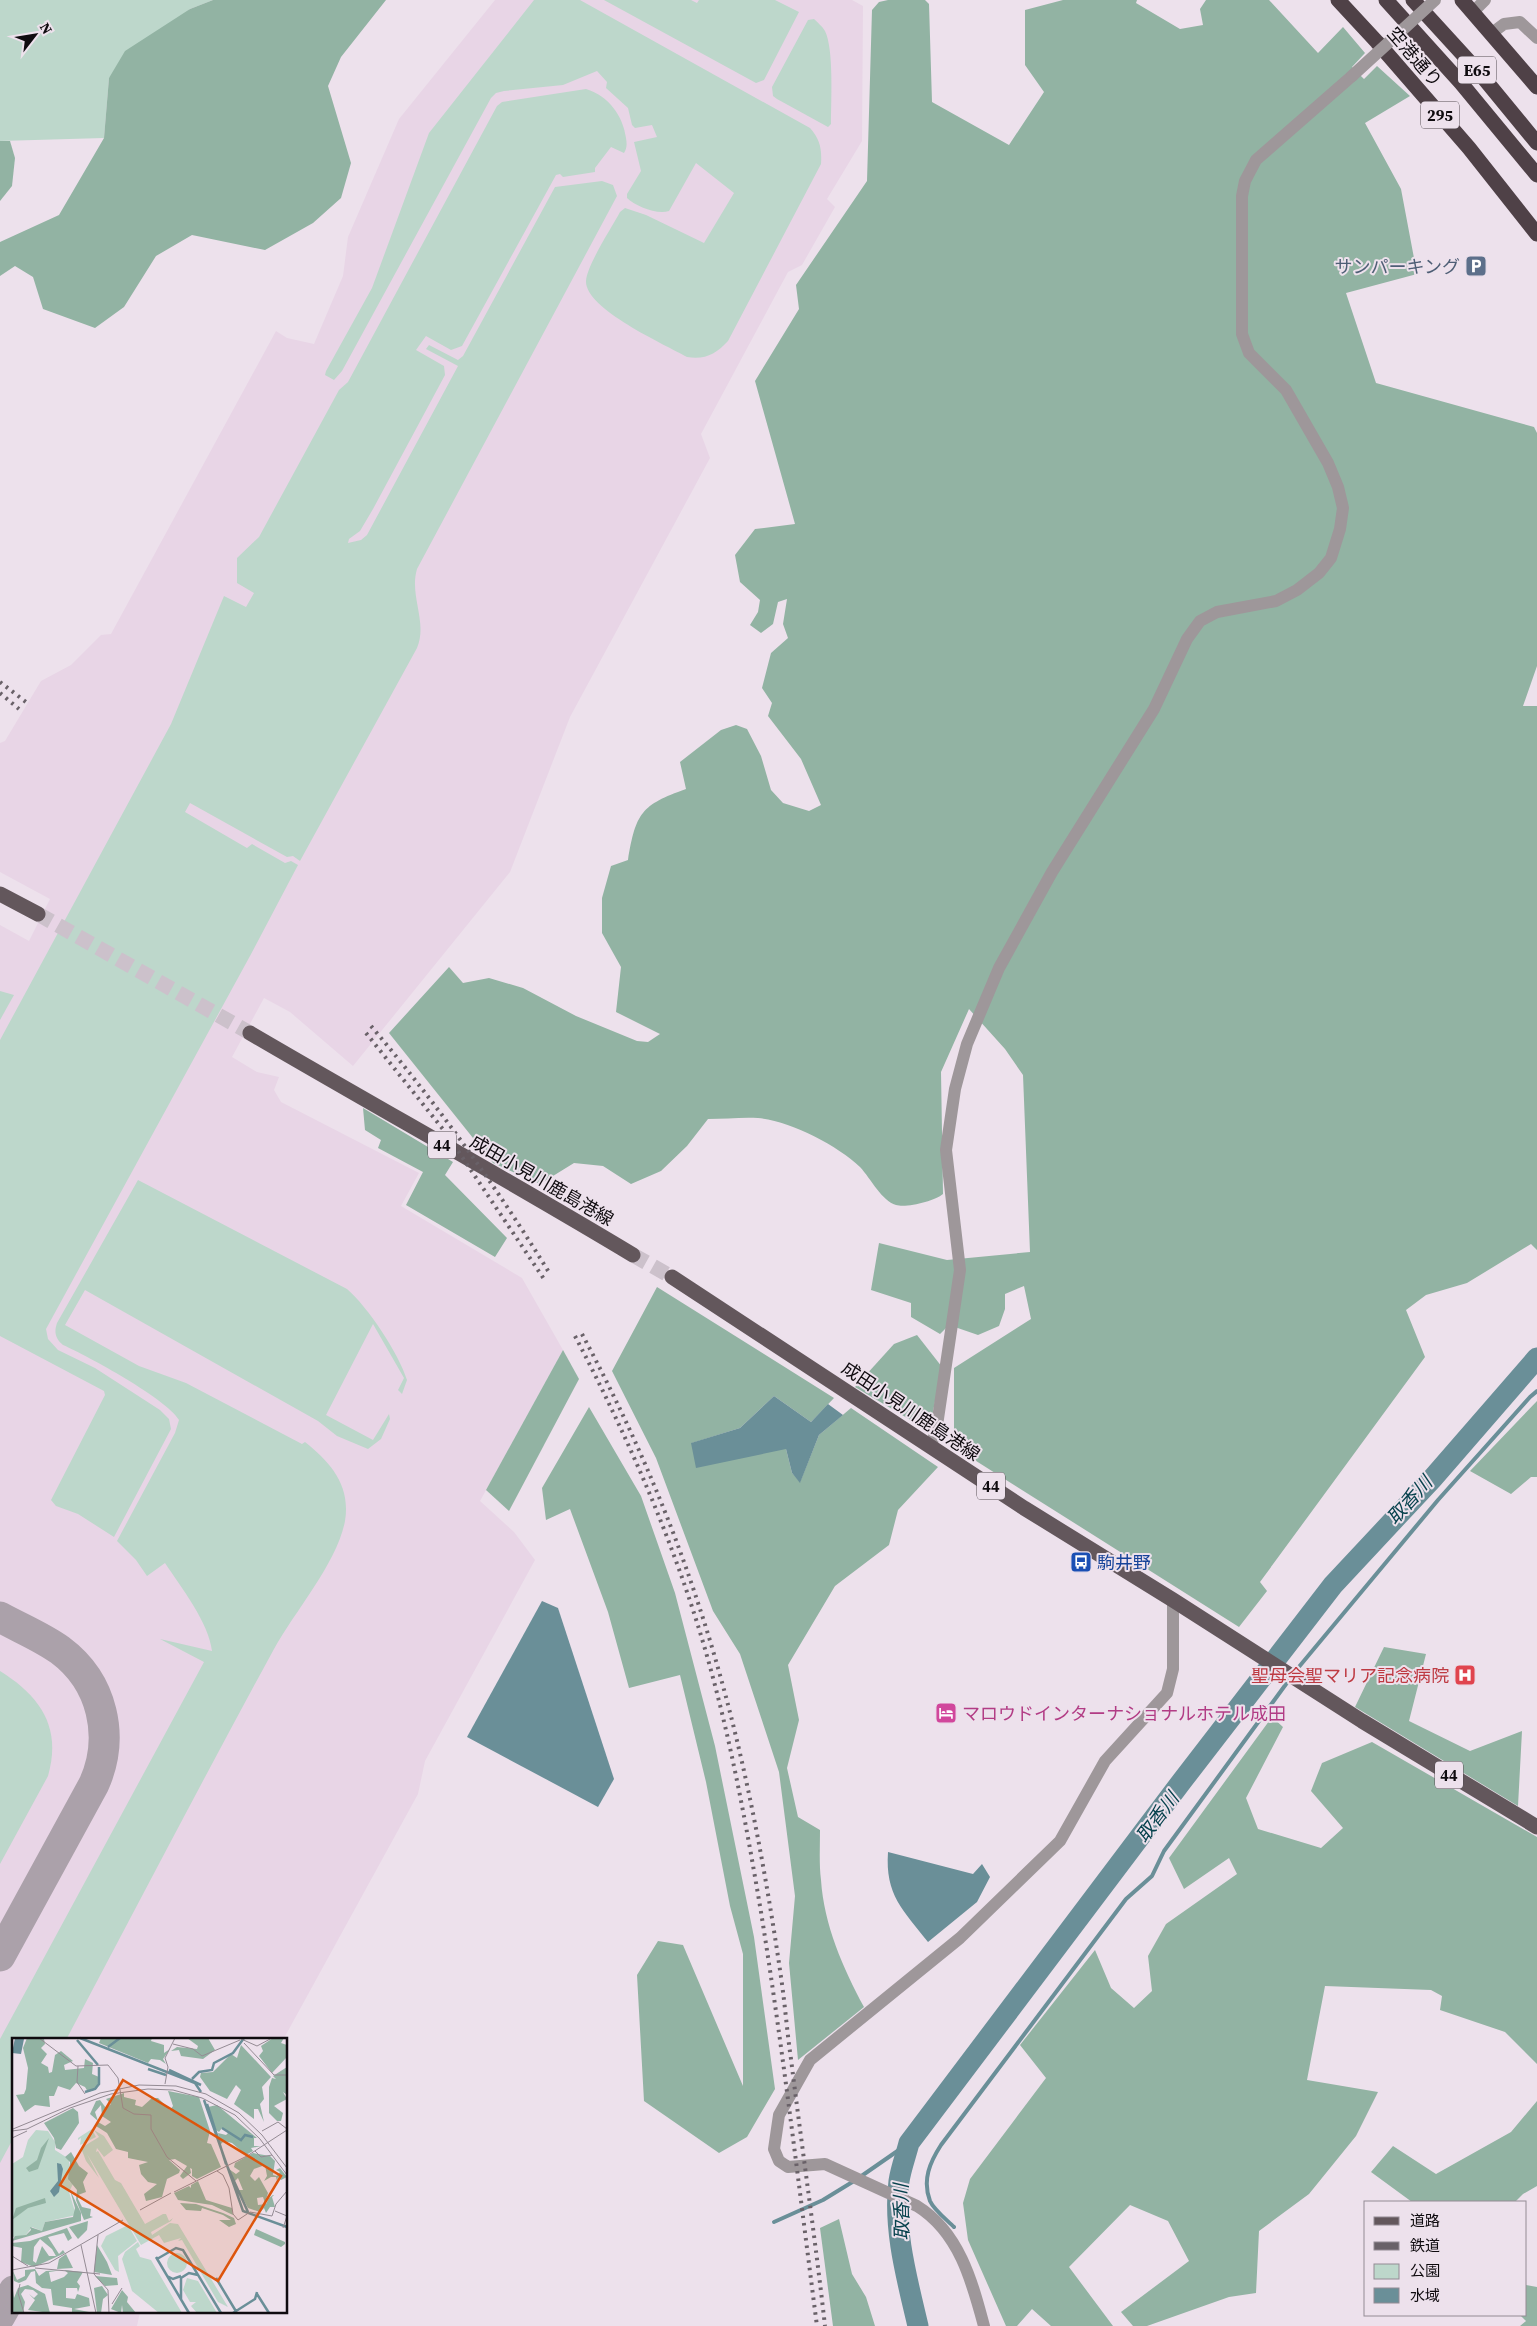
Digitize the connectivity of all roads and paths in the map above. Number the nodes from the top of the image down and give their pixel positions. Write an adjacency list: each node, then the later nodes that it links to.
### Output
1 (1338, 0): 13 (highway, 空港通り / 295)
2 (1386, 0): 12 (highway, E65)
3 (1414, 0): 11 (highway, E65)
4 (1435, 0): 19 (street, bridge)
5 (1462, 0): 7 (highway)
6 (1485, 0): 7 (street)
7 (1473, 12): 8 (highway)
8 (1492, 33): 9 (street); 10 (highway)
9 (1537, 38)
10 (1537, 87)
11 (1537, 143)
12 (1537, 174)
13 (1537, 234)
14 (0, 894): 15 (main road)
15 (38, 914)
16 (250, 1033): 17 (main road, 成田小見川鹿島港線 / 44)
17 (633, 1255)
18 (672, 1277): 19 (main road, 成田小見川鹿島港線 / 44)
19 (930, 1447): 20 (main road, 成田小見川鹿島港線 / 44)
20 (1174, 1600): 21 (main road, 成田小見川鹿島港線 / 44); 22 (street)
21 (1537, 1827)
22 (984, 2326)

